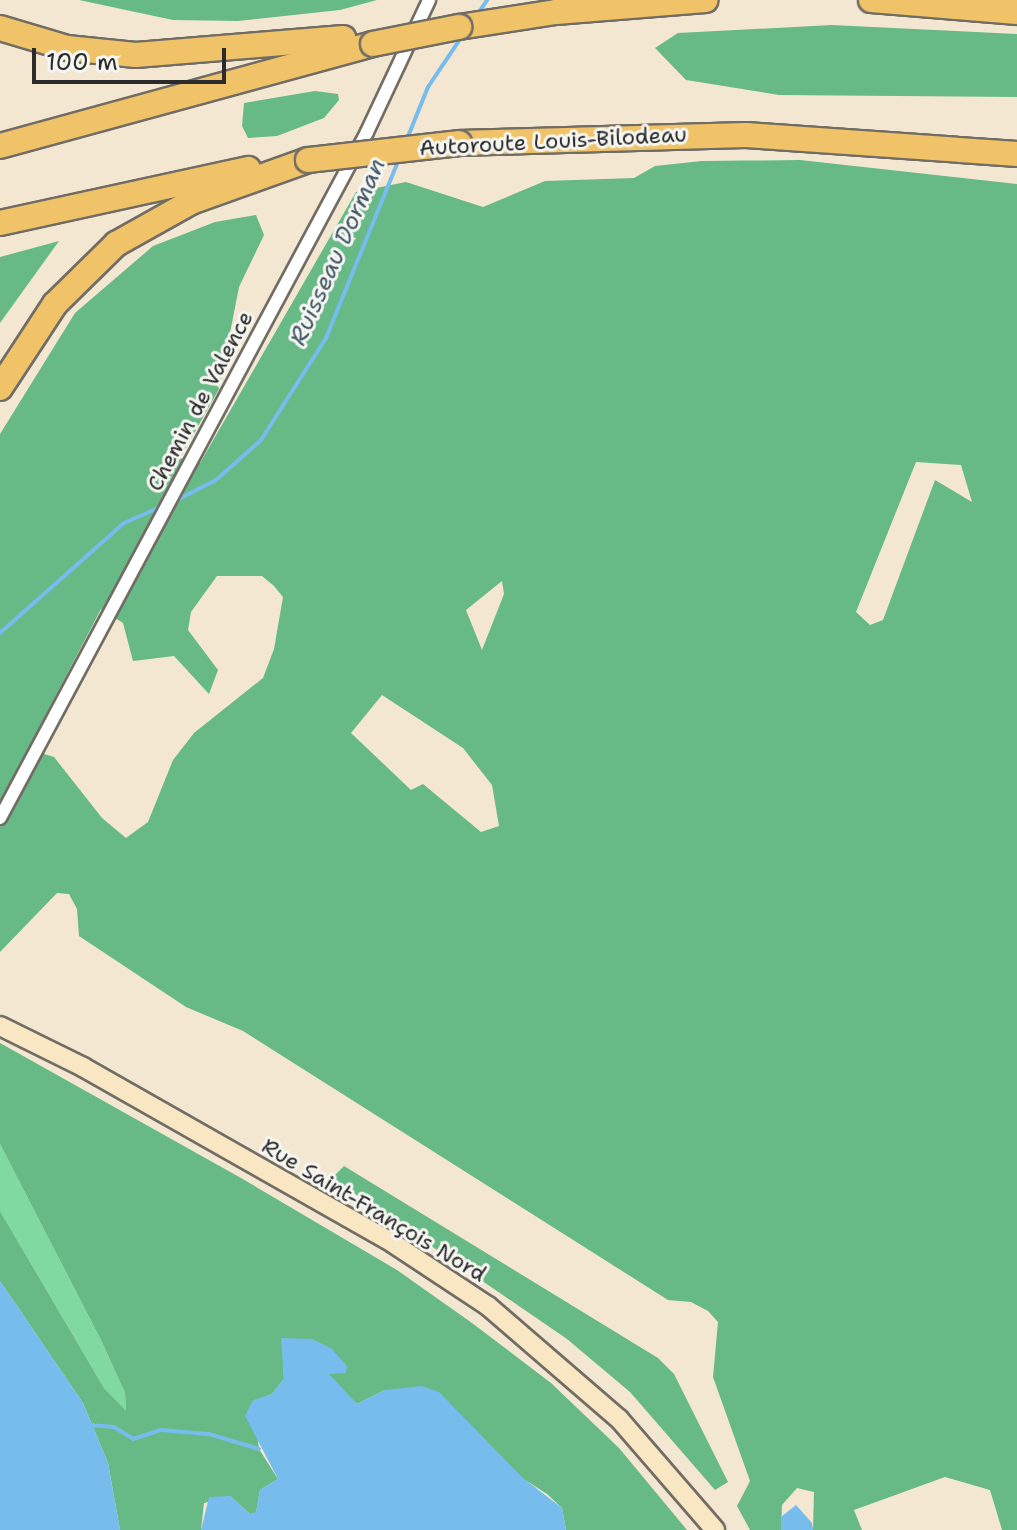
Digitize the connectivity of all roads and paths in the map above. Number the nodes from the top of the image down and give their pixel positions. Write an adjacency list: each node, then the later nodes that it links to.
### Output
1 (429, 0): 12 (street, Chemin de Valence)
2 (706, 0): 6 (highway, bridge)
3 (871, 0): 4 (highway)
4 (1017, 12)
5 (0, 28): 6 (highway)
6 (375, 40): 7 (highway)
7 (0, 146)
8 (1017, 154): 9 (highway, Autoroute Louis-Bilodeau, bridge)
9 (308, 160): 10 (highway, Autoroute Louis-Bilodeau); 11 (highway)
10 (0, 223)
11 (0, 388)
12 (0, 818)
13 (0, 1012): 15 (street, Rue Saint-François Nord)
14 (0, 1026): 15 (street, Rue Saint-François Nord)
15 (83, 1067): 16 (street, Rue Saint-François Nord)
16 (715, 1530)

